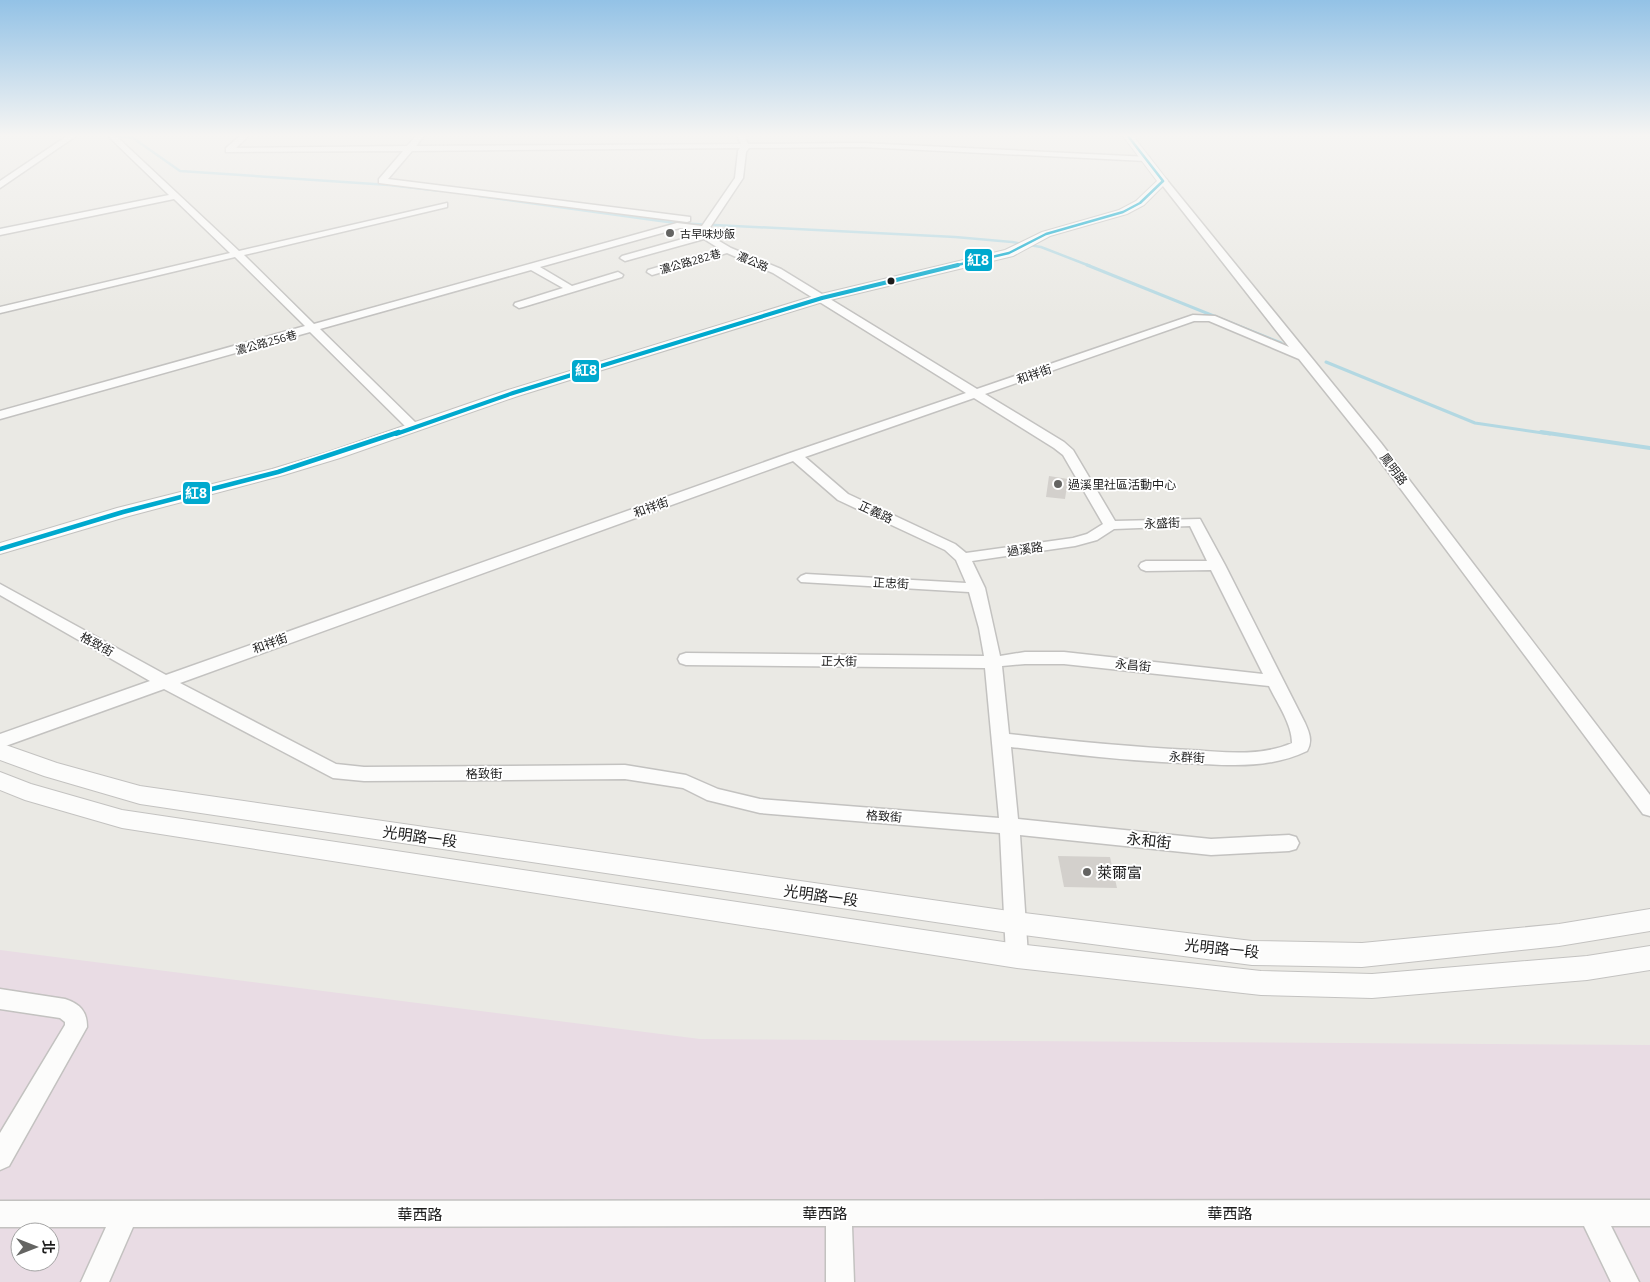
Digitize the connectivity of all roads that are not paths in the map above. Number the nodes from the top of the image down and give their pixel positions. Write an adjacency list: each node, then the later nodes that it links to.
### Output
1 (177, 196): 8 (street); 10 (street)
2 (498, 196): 7 (street)
3 (727, 196): 7 (street)
4 (1147, 196): 16 (street)
5 (1175, 196): 20 (street, 鳳明路)
6 (444, 205): 10 (street)
7 (707, 227): 9 (street, 濃公路); 11 (street); 12 (street, 濃公路256巷)
8 (0, 232)
9 (728, 250): 13 (street, 濃公路282巷); 16 (street, 濃公路)
10 (237, 254): 18 (street); 19 (street)
11 (625, 258)
12 (532, 267): 15 (street); 19 (street, 濃公路256巷)
13 (652, 272)
14 (618, 275): 15 (street)
15 (571, 289): 17 (street)
16 (822, 298): 21 (street); 23 (street)
17 (520, 305)
18 (0, 310)
19 (313, 329): 22 (street, 濃公路256巷); 23 (street)
20 (1303, 357): 21 (street, 和祥街); 41 (street, 鳳明路)
21 (978, 394): 24 (street, 和祥街); 25 (street)
22 (0, 415)
23 (413, 427): 26 (street)
24 (795, 456): 27 (street, 正義路); 35 (street, 和祥街)
25 (1111, 525): 27 (street, 過溪路); 28 (street, 永盛街)
26 (0, 549)
27 (963, 558): 31 (street)
28 (1218, 565): 29 (street); 36 (street, 永盛街)
29 (1146, 566)
30 (806, 578): 31 (street, 正忠街)
31 (977, 588): 34 (street)
32 (0, 589): 35 (street, 格致街)
33 (686, 659): 34 (street, 正大街)
34 (993, 662): 36 (street, 永昌街); 37 (street)
35 (163, 681): 38 (street, 和祥街); 42 (street, 格致街)
36 (1273, 681): 37 (street, 永群街)
37 (1001, 739): 42 (street)
38 (0, 740)
39 (0, 751): 45 (street, 光明路一段)
40 (0, 782): 46 (street, 光明路一段)
41 (1650, 810)
42 (1010, 826): 43 (street, 永和街); 45 (street)
43 (1288, 844)
44 (1650, 920): 45 (street, 光明路一段)
45 (1016, 923): 46 (street)
46 (1017, 956): 47 (street, 光明路一段)
47 (1650, 958)
48 (0, 999): 49 (street)
49 (0, 1157)
50 (839, 1213): 51 (street, 華西路); 53 (street, 華西路); 56 (street)
51 (1591, 1213): 54 (street, 華西路); 57 (street)
52 (0, 1214): 53 (street, 華西路)
53 (125, 1214): 55 (street)
54 (1650, 1214)
55 (95, 1282)
56 (840, 1282)
57 (1625, 1282)

